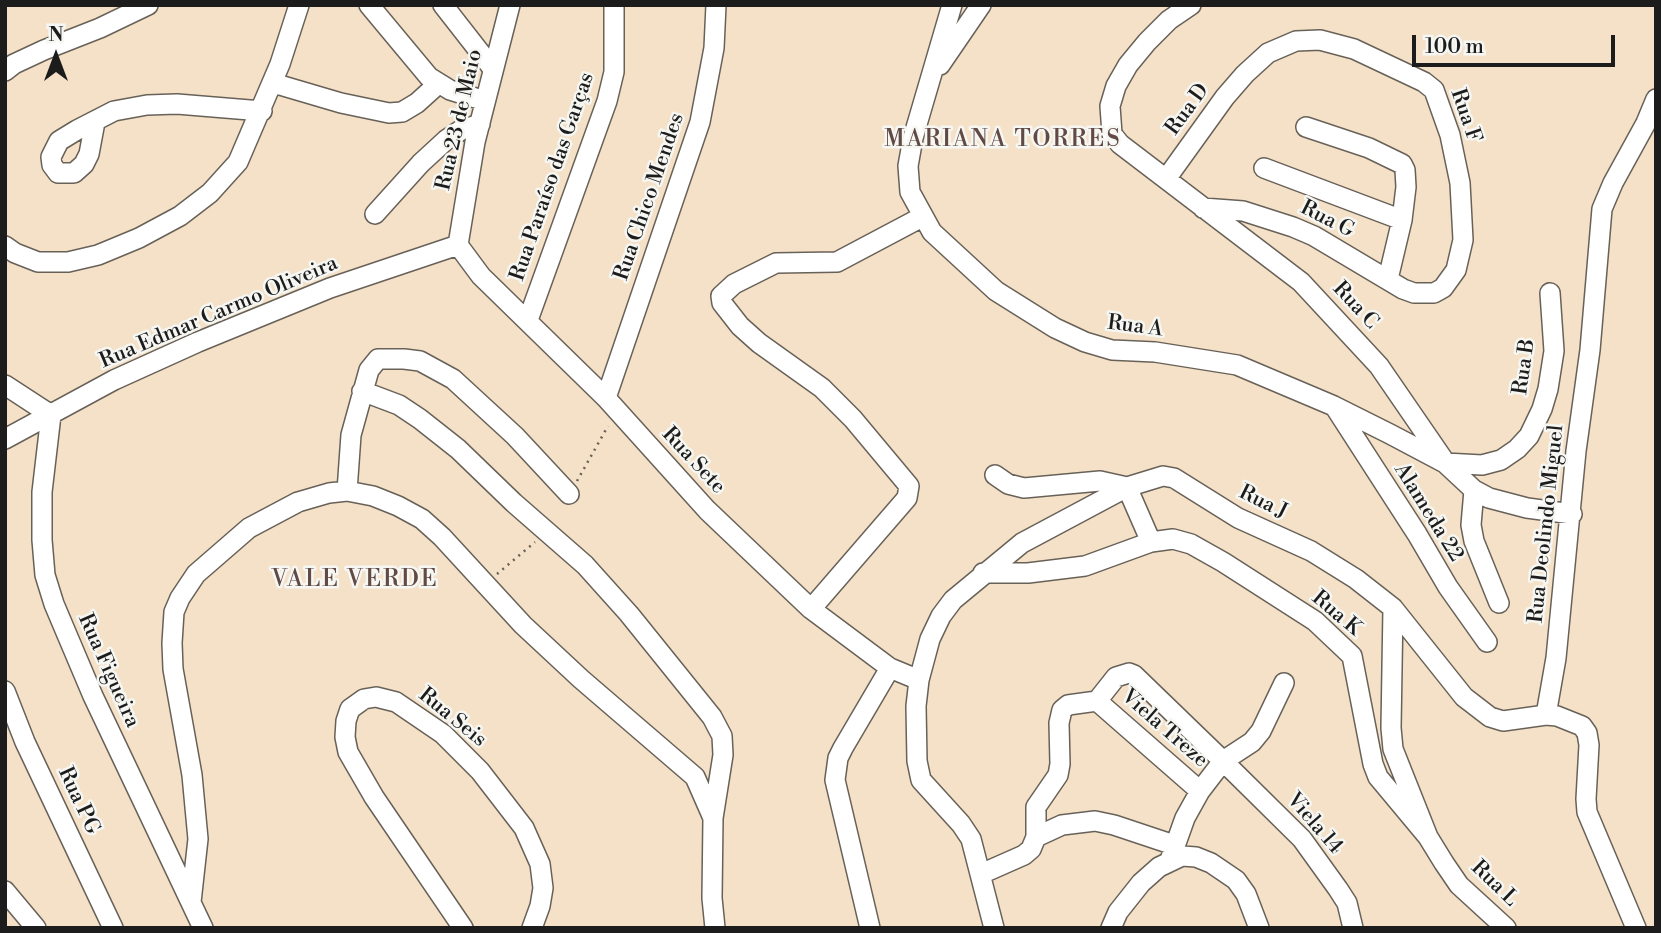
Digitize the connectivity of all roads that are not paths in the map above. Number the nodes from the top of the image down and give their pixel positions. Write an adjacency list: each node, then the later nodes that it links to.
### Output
1 (148, 5): 13 (street)
2 (299, 5): 15 (street)
3 (369, 5): 16 (street)
4 (443, 5): 12 (street)
5 (509, 5): 12 (street, Rua 23 de Maio)
6 (614, 5): 34 (street, Rua Paraíso das Garças)
7 (716, 5): 37 (street, Rua Chico Mendes)
8 (952, 5): 14 (street, Rua A)
9 (982, 5): 14 (street)
10 (1191, 5): 24 (street)
11 (1287, 44): 24 (street, Rua D); 32 (street, Rua F)
12 (493, 69): 18 (street, Rua 23 de Maio)
13 (5, 71)
14 (929, 81): 27 (street, Rua A)
15 (273, 83): 16 (street); 19 (street)
16 (438, 84): 18 (street)
17 (1656, 99): 47 (street, Rua Deolindo Miguel)
18 (485, 102): 21 (street, Rua 23 de Maio)
19 (262, 111): 20 (street); 30 (street)
20 (94, 121)
21 (480, 124): 26 (street); 29 (street, Rua 23 de Maio)
22 (1306, 127): 28 (street)
23 (1264, 168): 28 (street)
24 (1166, 179): 25 (street)
25 (1203, 208): 31 (street, Rua G); 41 (street, Rua C)
26 (375, 214)
27 (922, 216): 38 (street, Rua A); 52 (street)
28 (1402, 220): 31 (street)
29 (458, 245): 34 (street, Rua Sete); 39 (street, Rua Edmar Carmo Oliveira)
30 (5, 246)
31 (1388, 279): 32 (street, Rua G)
32 (1423, 293)
33 (1550, 293): 41 (street, Rua B)
34 (528, 320): 37 (street, Rua Sete)
35 (5, 385): 39 (street)
36 (362, 391): 45 (street); 46 (street); 62 (street)
37 (611, 404): 52 (street, Rua Sete)
38 (1334, 407): 41 (street, Rua A); 53 (street, Alameda 22)
39 (51, 415): 40 (street, Rua Edmar Carmo Oliveira); 68 (street, Rua Figueira)
40 (5, 439)
41 (1445, 463): 44 (street, Rua A)
42 (995, 475): 43 (street)
43 (1127, 487): 48 (street); 49 (street, Rua J); 51 (street, Rua J)
44 (1474, 489): 47 (street, Rua A); 50 (street)
45 (346, 491): 62 (street); 68 (street)
46 (569, 494)
47 (1572, 514): 59 (street, Rua Deolindo Miguel)
48 (1151, 542): 49 (street, Rua K); 64 (street, Rua K)
49 (983, 573): 55 (street, Rua J)
50 (1499, 603)
51 (1393, 608): 59 (street, Rua J); 64 (street)
52 (811, 609): 54 (street, Rua Sete)
53 (1487, 642)
54 (890, 668): 55 (street, Rua Sete); 75 (street)
55 (919, 680): 66 (street, Rua J)
56 (1284, 683): 60 (street)
57 (5, 691): 70 (street, Rua PG)
58 (1097, 701): 60 (street, Viela 14); 61 (street, Viela Treze); 63 (street)
59 (1546, 715): 81 (street)
60 (1223, 761): 61 (street); 79 (street, Viela 14)
61 (1200, 791): 65 (street)
62 (713, 818): 74 (street)
63 (1036, 837): 65 (street); 66 (street)
64 (1428, 837): 80 (street, Rua L)
65 (1172, 853): 77 (street); 78 (street)
66 (981, 874): 76 (street, Rua J)
67 (5, 891): 69 (street)
68 (191, 902): 71 (street, Rua Figueira)
69 (36, 928)
70 (113, 928)
71 (203, 928)
72 (463, 928): 73 (street, Rua Seis)
73 (532, 928)
74 (715, 928)
75 (870, 928)
76 (995, 928)
77 (1111, 928)
78 (1259, 928)
79 (1353, 928)
80 (1506, 928)
81 (1636, 928)

